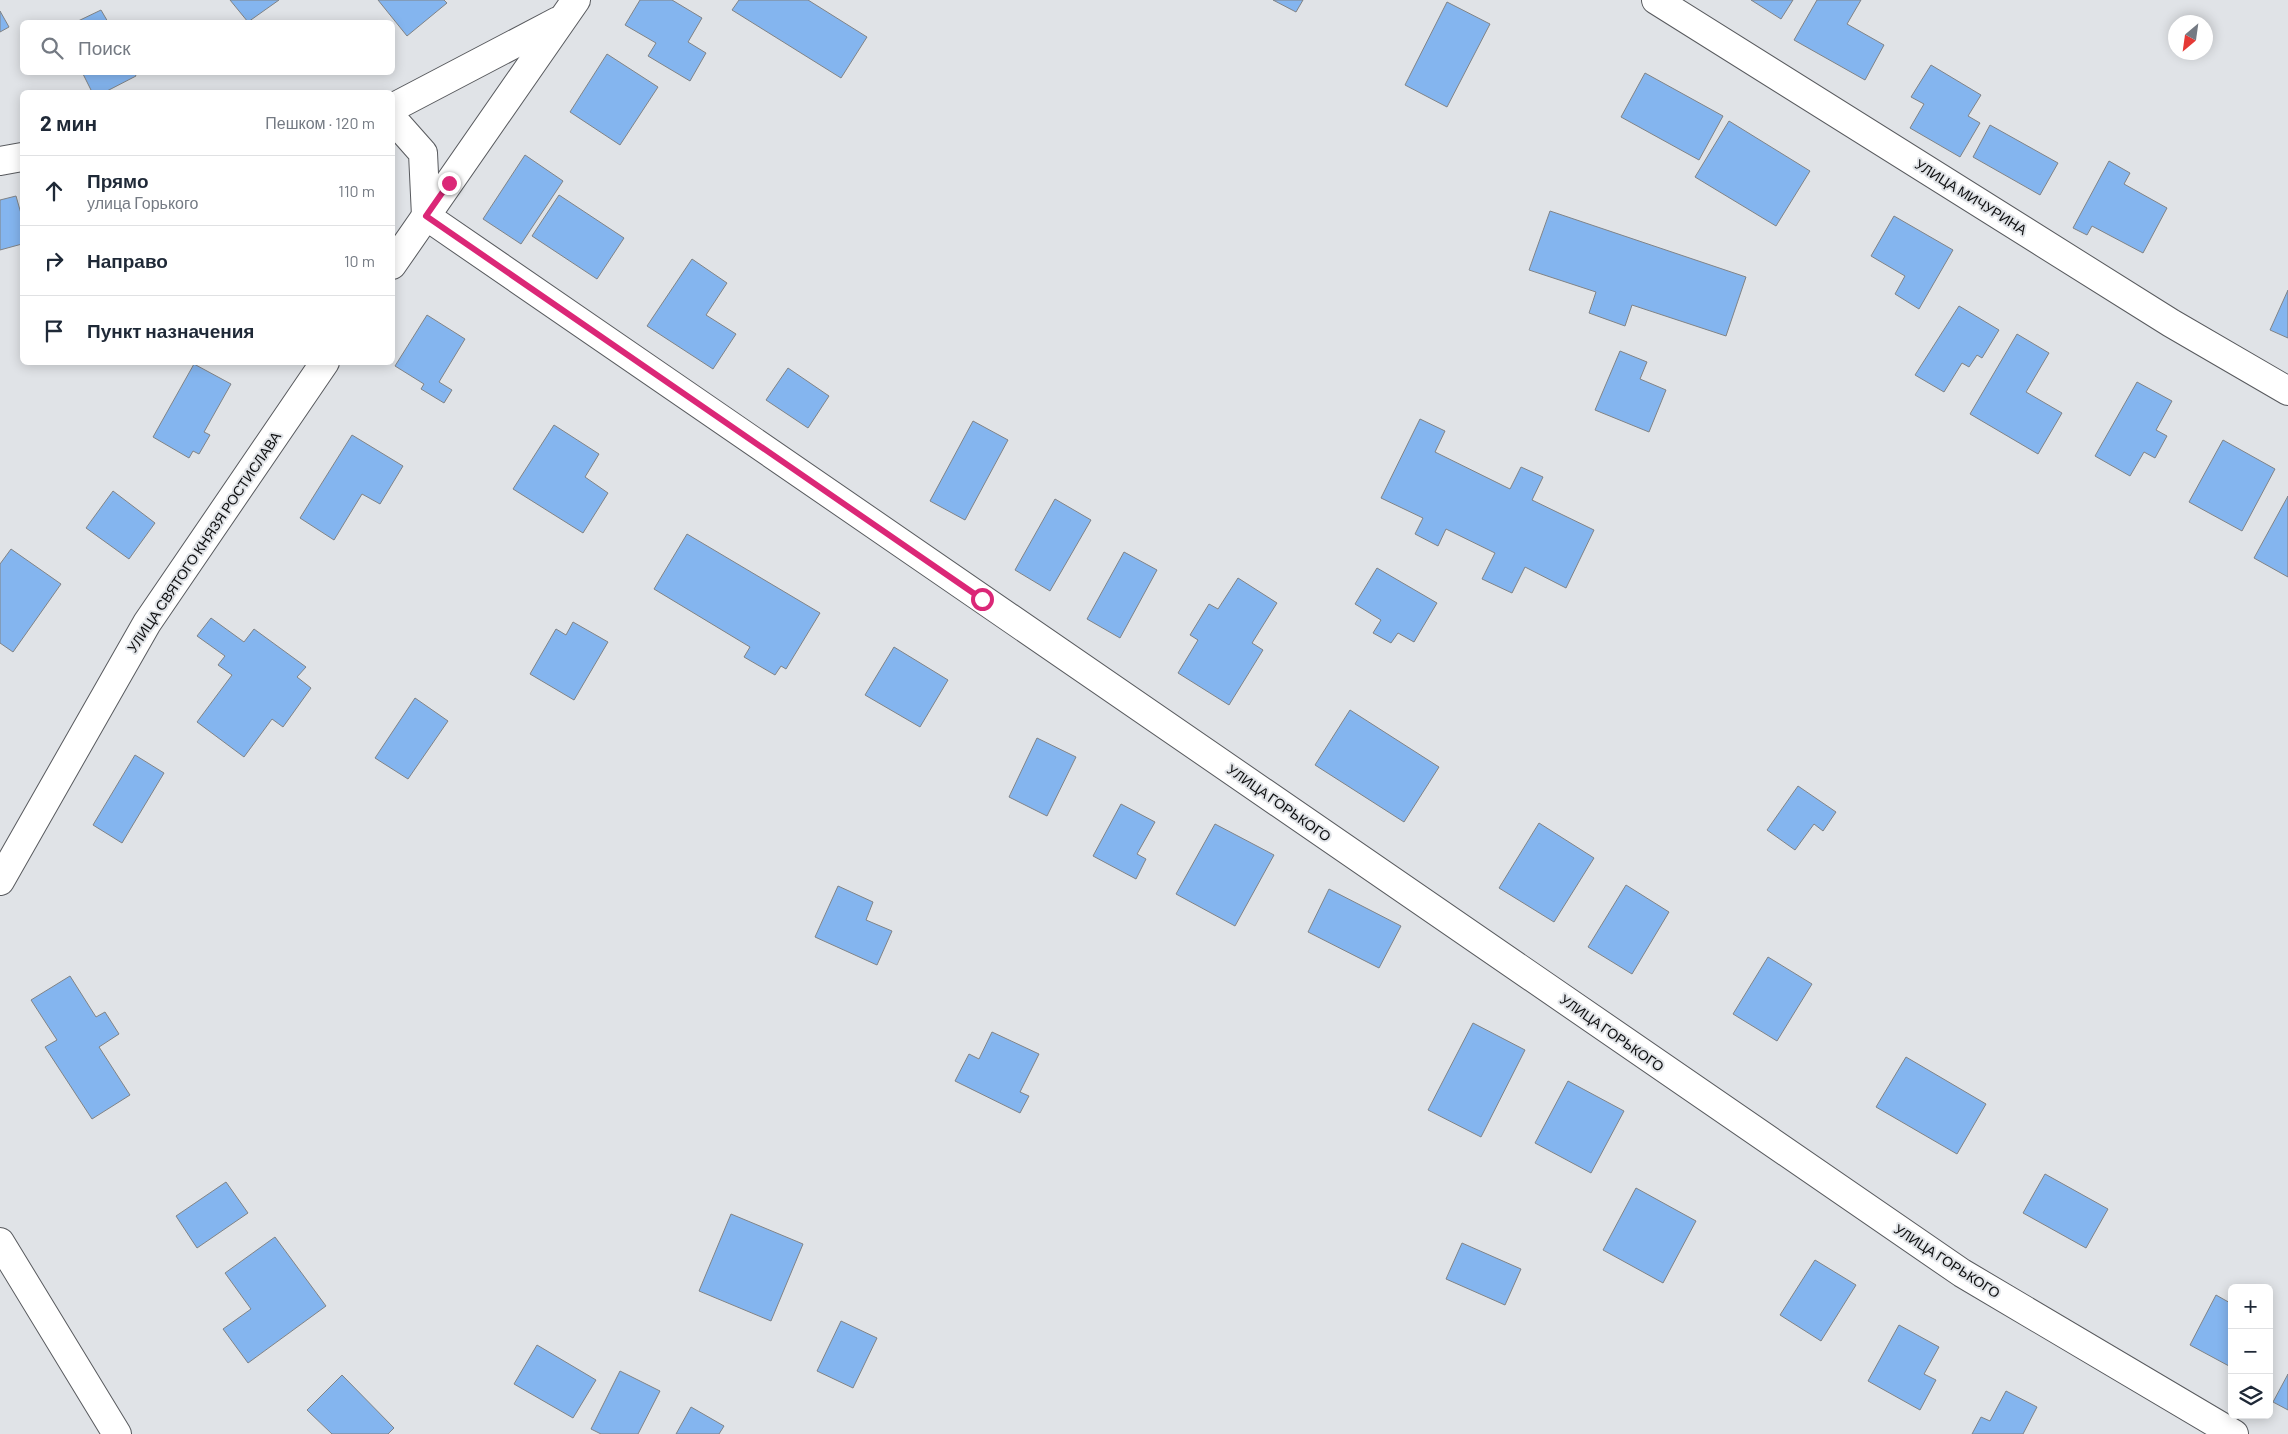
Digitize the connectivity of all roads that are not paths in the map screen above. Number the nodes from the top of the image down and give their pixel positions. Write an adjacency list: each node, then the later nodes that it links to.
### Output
1 (1656, 0): 10 (street, УЛИЦА МИЧУРИНА)
2 (569, 10): 3 (street); 7 (street)
3 (395, 106)
4 (395, 121): 7 (street)
5 (20, 157): 6 (street)
6 (0, 161)
7 (426, 216): 8 (street); 14 (street, УЛИЦА ГОРЬКОГО)
8 (395, 261)
9 (324, 365): 11 (street, УЛИЦА СВЯТОГО КНЯЗЯ РОСТИСЛАВА)
10 (2288, 391)
11 (0, 881)
12 (0, 1242): 13 (street)
13 (117, 1434)
14 (2234, 1434)

